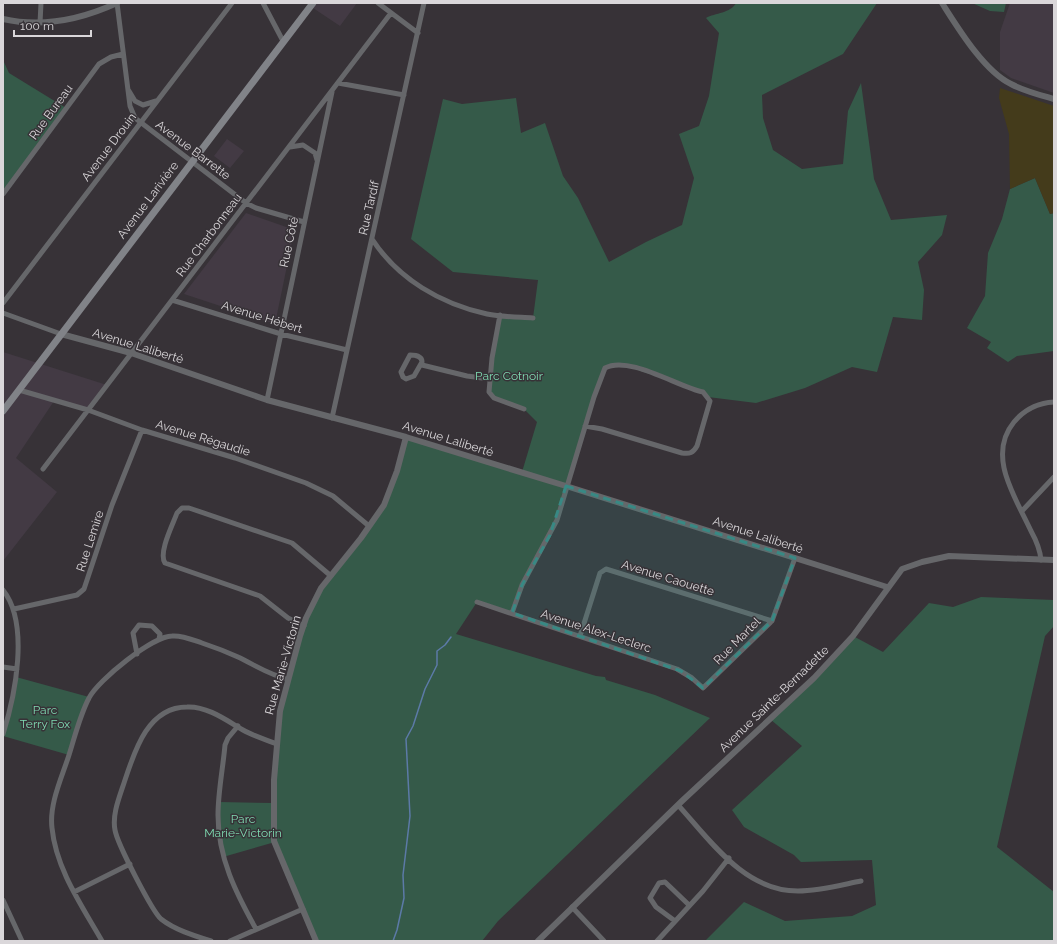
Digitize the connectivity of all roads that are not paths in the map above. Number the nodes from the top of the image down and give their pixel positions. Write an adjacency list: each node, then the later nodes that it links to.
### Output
1 (41, 3): 11 (street)
2 (117, 3): 11 (street); 14 (street, Avenue Barrette)
3 (232, 3): 19 (street, Avenue Drouin)
4 (263, 3): 13 (street)
5 (313, 3): 13 (main road, Avenue Larivière)
6 (378, 3): 9 (street)
7 (424, 3): 12 (street, Rue Tardif)
8 (942, 3): 20 (street)
9 (391, 13): 12 (street); 15 (street, Rue Charbonneau)
10 (3, 19): 11 (street)
11 (40, 23)
12 (418, 33): 18 (street, Rue Tardif)
13 (283, 41): 23 (main road, Avenue Larivière)
14 (124, 54): 17 (street, Avenue Barrette); 25 (street, Rue Bureau)
15 (338, 83): 16 (street, Rue Charbonneau); 18 (street)
16 (333, 89): 22 (street, Rue Charbonneau); 24 (street, Rue Côté)
17 (128, 90): 19 (street); 21 (street, Avenue Barrette)
18 (404, 95): 28 (street, Rue Tardif)
19 (158, 99): 21 (street, Avenue Drouin)
20 (1054, 99)
21 (141, 123): 23 (street, Avenue Barrette); 30 (street, Avenue Drouin)
22 (289, 147): 24 (street); 26 (street, Rue Charbonneau)
23 (191, 162): 26 (street, Avenue Barrette); 34 (main road, Avenue Larivière)
24 (317, 162): 27 (street, Rue Côté)
25 (3, 194)
26 (246, 203): 27 (street, Avenue Barrette); 29 (street, Rue Charbonneau)
27 (304, 222): 35 (street, Rue Côté)
28 (372, 239): 32 (street); 36 (street, Rue Tardif)
29 (172, 300): 35 (street, Avenue Hébert); 37 (street, Rue Charbonneau)
30 (3, 303)
31 (3, 313): 34 (street, Avenue Laliberté)
32 (500, 315): 33 (street); 39 (street)
33 (533, 318)
34 (61, 334): 37 (street, Avenue Laliberté); 40 (main road, Avenue Larivière)
35 (281, 334): 36 (street, Avenue Hébert); 41 (street, Rue Côté)
36 (347, 350): 46 (street, Rue Tardif)
37 (131, 352): 41 (street, Avenue Laliberté); 44 (street, Rue Charbonneau)
38 (422, 365): 38 (street); 39 (street)
39 (490, 379): 43 (street)
40 (20, 390): 44 (street, Avenue Régaudie); 45 (main road, Avenue Larivière)
41 (267, 400): 46 (street, Avenue Laliberté)
42 (1054, 402): 53 (street)
43 (524, 409)
44 (88, 410): 48 (street, Avenue Régaudie); 50 (street, Rue Charbonneau)
45 (3, 411)
46 (332, 418): 49 (street, Avenue Laliberté)
47 (585, 426): 47 (street); 52 (street)
48 (142, 430): 54 (street, Avenue Régaudie); 62 (street, Rue Lemire)
49 (406, 437): 52 (street, Avenue Laliberté); 54 (street, Rue Marie-Victorin)
50 (43, 469)
51 (1054, 478): 53 (street)
52 (566, 486): 55 (street, Avenue Laliberté); 63 (street)
53 (1022, 511): 56 (street)
54 (369, 526): 58 (street, Rue Marie-Victorin)
55 (795, 558): 59 (street, Avenue Laliberté); 64 (street, Rue Martel)
56 (1041, 560): 57 (street, Avenue Sainte-Bernadette); 59 (street, Avenue Sainte-Bernadette)
57 (1054, 560)
58 (331, 576): 65 (street, Rue Marie-Victorin); 65 (street)
59 (887, 587): 76 (street, Avenue Sainte-Bernadette)
60 (3, 590): 62 (street)
61 (477, 602): 63 (street, Avenue Alex-Leclerc)
62 (14, 609): 70 (street)
63 (512, 614): 66 (street, Avenue Alex-Leclerc)
64 (772, 621): 66 (street, Avenue Caouette); 72 (street, Rue Martel)
65 (304, 626): 71 (street, Rue Marie-Victorin)
66 (580, 636): 72 (street, Avenue Alex-Leclerc)
67 (159, 639): 68 (street); 68 (street); 71 (street)
68 (137, 654): 80 (street)
69 (3, 668): 70 (street)
70 (17, 669): 74 (street)
71 (288, 679): 75 (street, Rue Marie-Victorin)
72 (703, 688)
73 (238, 726): 75 (street); 78 (street); 86 (street)
74 (3, 734)
75 (276, 744): 84 (street, Rue Marie-Victorin)
76 (678, 805): 77 (street); 83 (street, Avenue Sainte-Bernadette)
77 (729, 858): 79 (street); 82 (street)
78 (130, 864): 80 (street); 89 (street)
79 (861, 881)
80 (74, 892): 88 (street)
81 (3, 900): 87 (street)
82 (689, 905): 85 (street); 85 (street)
83 (572, 907): 92 (street, Avenue Sainte-Bernadette); 93 (street)
84 (303, 909): 86 (street); 91 (street, Rue Marie-Victorin)
85 (676, 921): 94 (street)
86 (256, 929): 90 (street)
87 (22, 941)
88 (102, 941)
89 (211, 941)
90 (230, 941)
91 (316, 941)
92 (538, 941)
93 (604, 941)
94 (657, 941)

